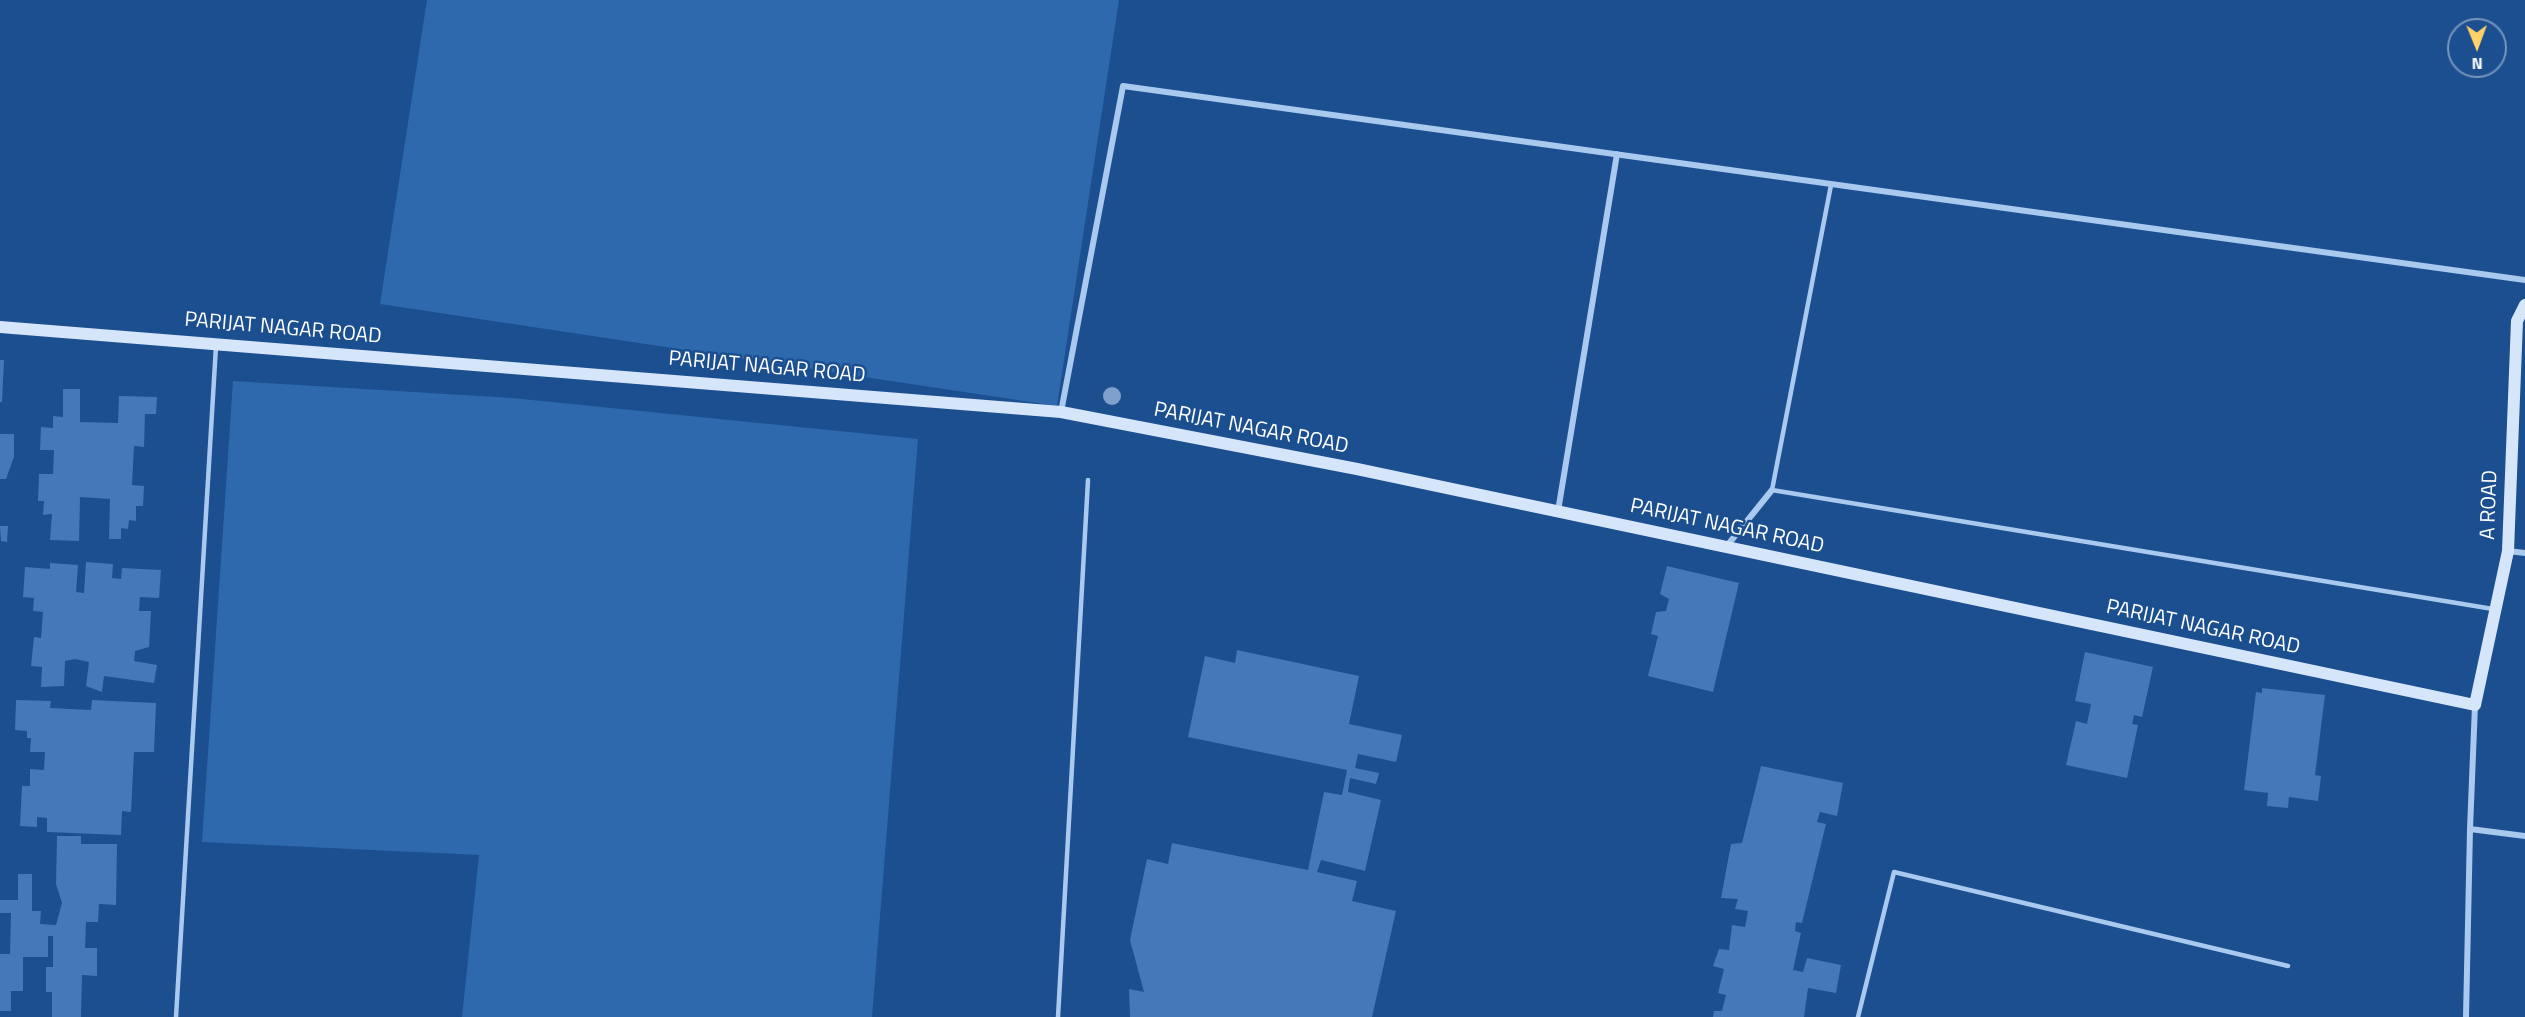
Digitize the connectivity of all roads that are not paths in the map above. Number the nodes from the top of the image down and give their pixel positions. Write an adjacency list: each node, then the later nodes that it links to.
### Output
1 (1617, 154): 2 (street); 7 (street); 10 (street)
2 (1831, 185): 3 (street); 9 (lane)
3 (2525, 280)
4 (2525, 305): 12 (street, A ROAD)
5 (0, 327): 6 (street, PARIJAT NAGAR ROAD)
6 (216, 343): 7 (street, PARIJAT NAGAR ROAD); 19 (lane)
7 (1060, 412): 10 (street, PARIJAT NAGAR ROAD)
8 (1088, 480): 20 (lane)
9 (1772, 490): 11 (street); 14 (lane)
10 (1558, 512): 11 (street, PARIJAT NAGAR ROAD)
11 (1726, 547): 15 (street, PARIJAT NAGAR ROAD)
12 (2508, 552): 13 (street); 14 (street, A ROAD)
13 (2525, 553)
14 (2496, 609): 15 (street, A ROAD)
15 (2475, 705): 16 (street)
16 (2470, 829): 17 (street); 22 (street)
17 (2525, 836)
18 (2288, 966): 21 (lane)
19 (176, 1017)
20 (1058, 1017)
21 (1858, 1017)
22 (2466, 1017)

